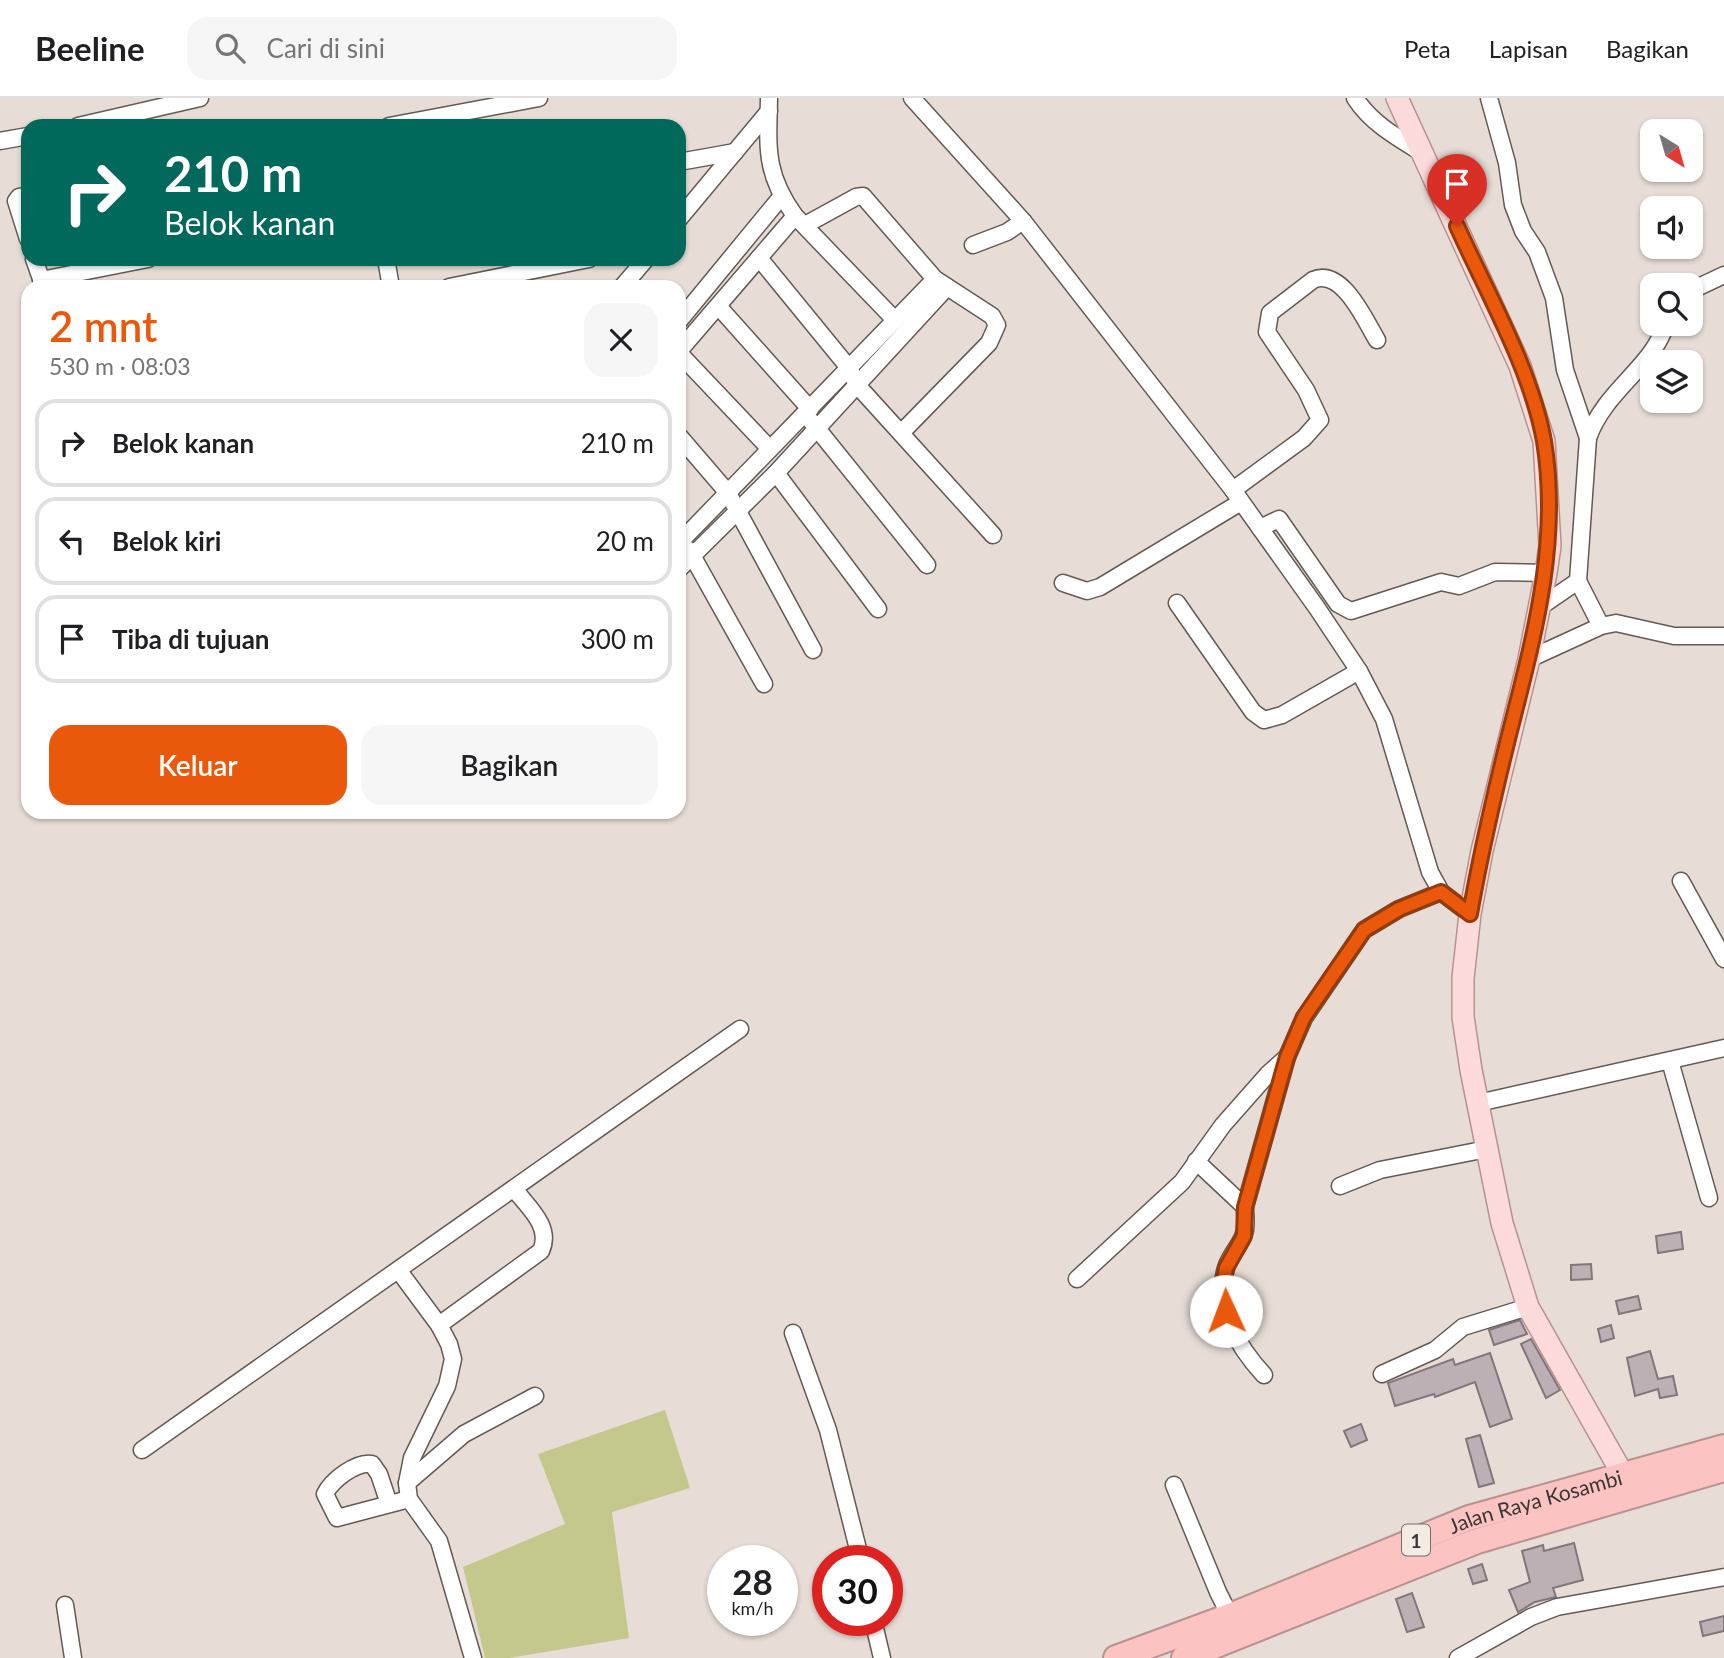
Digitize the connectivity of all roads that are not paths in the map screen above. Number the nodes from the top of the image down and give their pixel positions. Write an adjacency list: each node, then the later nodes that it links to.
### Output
1 (200, 98): 8 (street)
2 (539, 98): 9 (street)
3 (912, 98): 20 (street)
4 (1355, 98): 13 (street)
5 (1397, 98): 13 (main road)
6 (1489, 98): 46 (street)
7 (769, 105): 12 (street); 16 (street)
8 (108, 119)
9 (426, 119)
10 (21, 137): 11 (street)
11 (0, 141)
12 (735, 152): 14 (street); 17 (street)
13 (1426, 156): 60 (main road)
14 (686, 161)
15 (21, 197): 18 (street)
16 (781, 197): 19 (street); 26 (street)
17 (686, 211)
18 (21, 217)
19 (800, 220): 22 (street); 32 (street); 36 (street)
20 (1023, 221): 21 (street); 51 (street)
21 (973, 245)
22 (759, 258): 31 (street); 41 (street)
23 (119, 266): 28 (street)
24 (554, 266): 29 (street)
25 (640, 266): 30 (street)
26 (723, 267): 31 (street); 35 (street)
27 (1724, 275): 33 (street)
28 (60, 280)
29 (484, 280)
30 (628, 280)
31 (738, 282): 34 (street)
32 (941, 283): 36 (street); 42 (street); 45 (street)
33 (1703, 285)
34 (718, 306): 39 (street); 43 (street)
35 (686, 312)
36 (895, 320): 41 (street)
37 (1659, 336): 46 (street)
38 (1377, 340): 51 (street)
39 (686, 344)
40 (686, 359): 48 (street)
41 (849, 368): 42 (street); 43 (street)
42 (857, 385): 44 (street); 45 (street)
43 (807, 412): 44 (street); 48 (street)
44 (818, 427): 49 (street); 59 (street)
45 (901, 433): 55 (street)
46 (1588, 438): 61 (street)
47 (686, 444): 50 (street)
48 (770, 449): 50 (street)
49 (776, 473): 52 (street); 65 (street)
50 (728, 493): 52 (street); 54 (street)
51 (1237, 496): 53 (street); 62 (street)
52 (736, 513): 57 (street); 68 (street)
53 (1259, 528): 60 (street); 70 (street)
54 (686, 534)
55 (993, 535)
56 (686, 547): 57 (street)
57 (694, 557): 58 (street); 71 (street)
58 (686, 563)
59 (928, 565)
60 (1546, 573): 64 (main road)
61 (1578, 581): 64 (street); 66 (street)
62 (1063, 583)
63 (1177, 603): 70 (street)
64 (1540, 607): 69 (main road)
65 (878, 609)
66 (1601, 626): 67 (street); 69 (street)
67 (1724, 636)
68 (813, 650)
69 (1529, 659): 74 (main road)
70 (1359, 671): 73 (street)
71 (764, 684)
72 (1681, 881): 75 (street)
73 (1441, 892): 74 (street); 78 (street)
74 (1470, 914): 80 (main road)
75 (1724, 959)
76 (740, 1029): 84 (street)
77 (1724, 1048): 79 (street)
78 (1287, 1057): 82 (street); 86 (street)
79 (1670, 1061): 80 (street); 85 (street)
80 (1478, 1103): 81 (main road)
81 (1487, 1149): 83 (street); 89 (main road)
82 (1196, 1161): 86 (street); 88 (street)
83 (1340, 1186)
84 (515, 1190): 87 (street); 90 (street)
85 (1709, 1198)
86 (1245, 1207): 93 (street)
87 (399, 1271): 90 (street); 96 (street)
88 (1077, 1279)
89 (1528, 1307): 92 (street); 98 (main road)
90 (439, 1325): 100 (street)
91 (793, 1333): 102 (street)
92 (1382, 1374)
93 (1264, 1375)
94 (535, 1396): 100 (street)
95 (1724, 1447): 98 (highway, Jalan Raya Kosambi / 1)
96 (142, 1450)
97 (1724, 1469): 107 (highway, Jalan Raya Kosambi / 1)
98 (1622, 1473): 105 (highway, Jalan Raya Kosambi / 1)
99 (1174, 1485): 105 (street)
100 (408, 1491): 101 (street); 109 (street)
101 (389, 1504)
102 (857, 1545)
103 (1724, 1577): 112 (street)
104 (65, 1605): 108 (street)
105 (1230, 1616): 111 (highway, Jalan Raya Kosambi / 1)
106 (876, 1636): 110 (street)
107 (1188, 1657)
108 (73, 1658)
109 (473, 1658)
110 (881, 1658)
111 (1116, 1658)
112 (1458, 1658)

